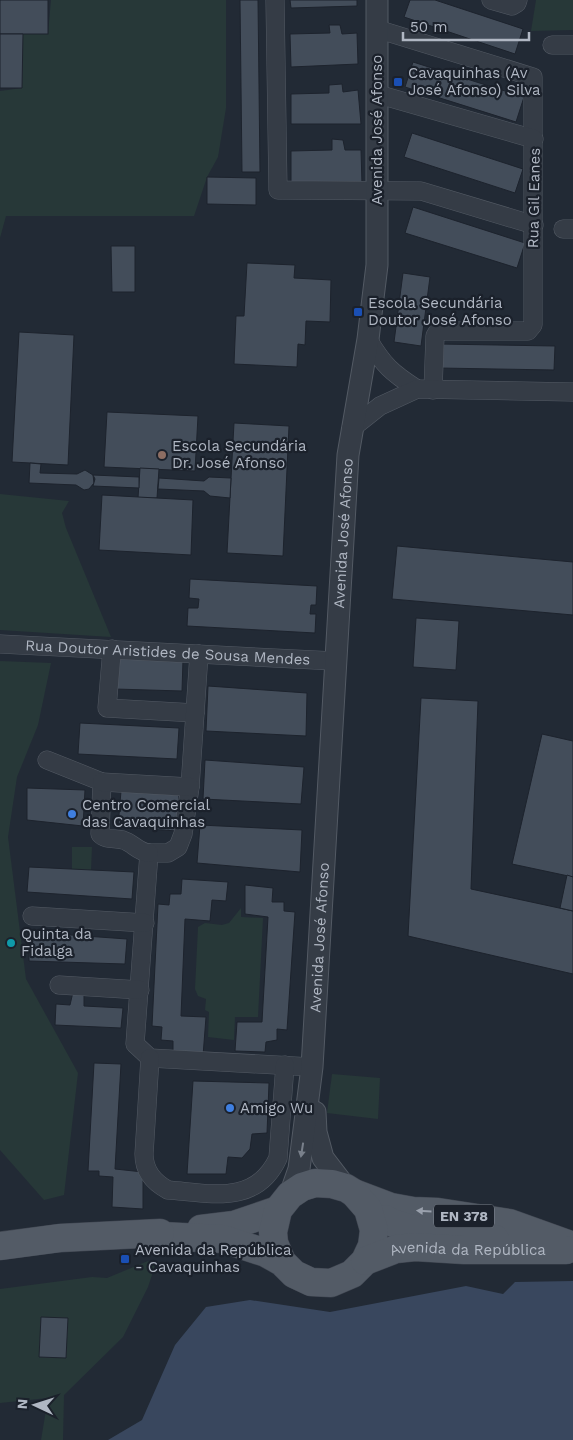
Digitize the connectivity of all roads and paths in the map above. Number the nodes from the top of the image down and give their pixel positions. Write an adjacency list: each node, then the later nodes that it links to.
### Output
1 (275, 0): 10 (street)
2 (377, 0): 5 (street, Avenida José Afonso)
3 (491, 0): 4 (street)
4 (518, 0)
5 (377, 29): 8 (street, Avenida José Afonso); 9 (street, Rua Gil Eanes)
6 (552, 45): 7 (street)
7 (573, 45)
8 (377, 94): 9 (street); 10 (street, Avenida José Afonso)
9 (534, 139): 11 (street, Rua Gil Eanes)
10 (377, 190): 11 (street); 12 (street, Avenida José Afonso)
11 (534, 225): 13 (street, Rua Gil Eanes)
12 (368, 339): 13 (street); 15 (street, Avenida José Afonso)
13 (425, 390): 14 (street); 15 (street)
14 (573, 392)
15 (351, 429): 19 (street, Avenida José Afonso)
16 (0, 644): 17 (street, Rua Doutor Aristides de Sousa Mendes)
17 (112, 649): 18 (street, Rua Doutor Aristides de Sousa Mendes); 20 (street)
18 (199, 654): 19 (street, Rua Doutor Aristides de Sousa Mendes); 20 (street)
19 (335, 661): 31 (street, Avenida José Afonso)
20 (195, 713): 23 (street)
21 (46, 760): 22 (street)
22 (102, 782): 23 (street); 24 (street)
23 (190, 787): 24 (street)
24 (149, 853): 26 (street)
25 (32, 916): 26 (street)
26 (145, 923): 28 (street)
27 (60, 985): 28 (street)
28 (140, 990): 29 (street)
29 (150, 1058): 30 (street); 30 (street)
30 (285, 1065): 31 (street)
31 (312, 1067): 32 (street, Avenida José Afonso); 33 (street, Avenida José Afonso, one-way to 33)
32 (356, 1197): 33 (main road, Avenida da República / EN 378); 36 (main road, EN 378, one-way to 32); 37 (main road, Avenida da República)
33 (284, 1203): 34 (main road, Avenida da República / EN 378); 38 (main road)
34 (141, 1235): 35 (main road, Avenida da República / EN 378); 38 (main road, Avenida da República / EN 378)
35 (0, 1246)
36 (573, 1248): 37 (main road, Avenida da República / EN 378)
37 (365, 1261): 38 (main road, Avenida da República / EN 378)
38 (282, 1262)

